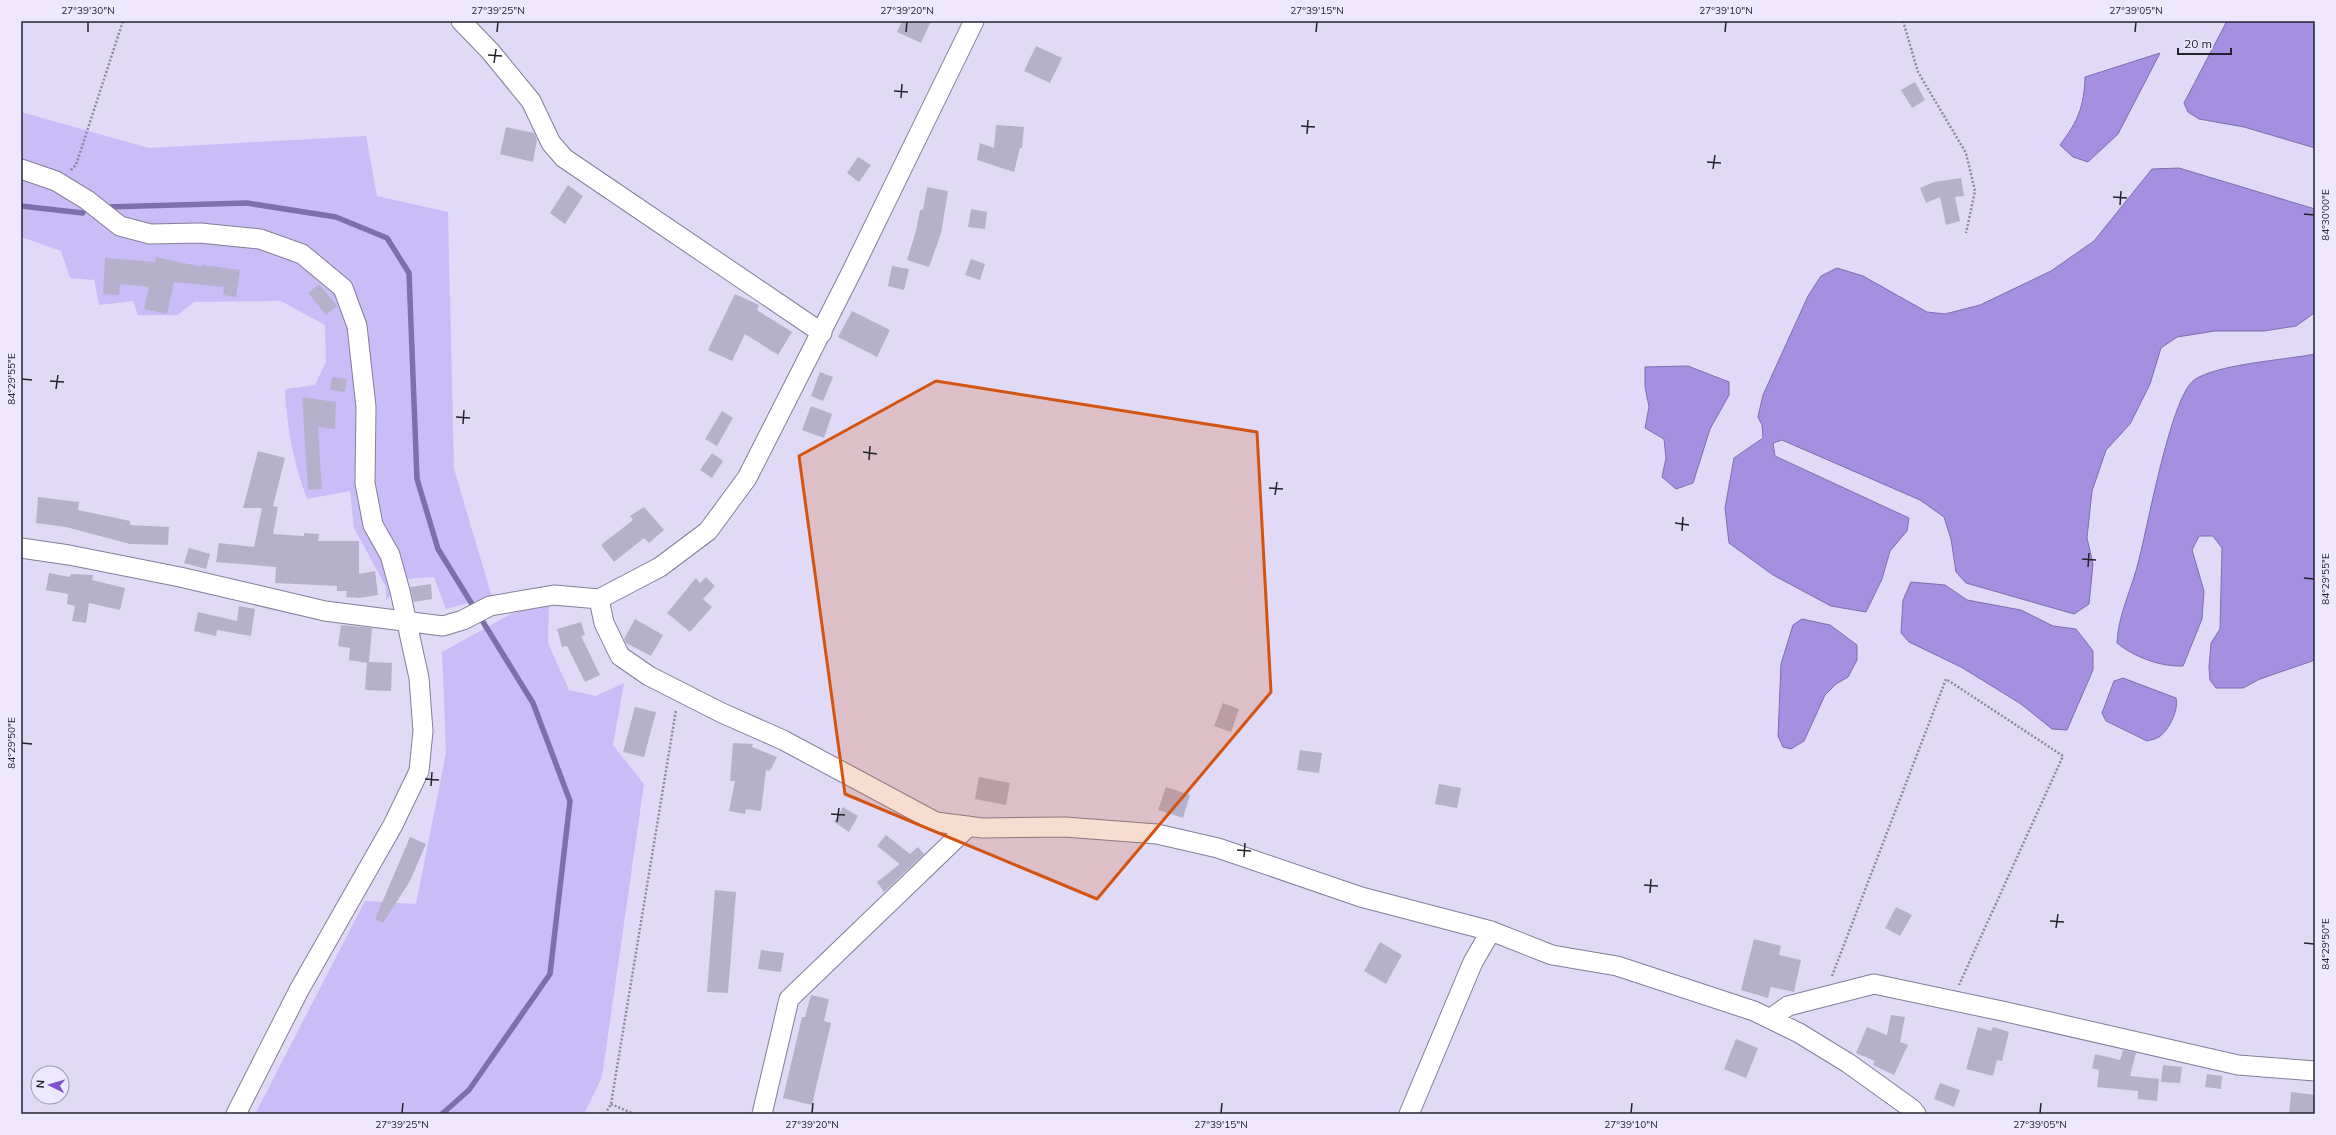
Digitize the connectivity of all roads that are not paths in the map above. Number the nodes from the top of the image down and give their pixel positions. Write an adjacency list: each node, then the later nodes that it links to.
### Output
1 (461, 21): 4 (street)
2 (974, 21): 4 (street)
3 (21, 169): 7 (street)
4 (822, 332): 6 (street)
5 (21, 548): 7 (street)
6 (599, 599): 7 (street); 8 (street)
7 (408, 622): 12 (street)
8 (969, 826): 9 (street); 13 (street)
9 (1491, 931): 10 (street); 14 (street)
10 (1770, 1019): 11 (street); 15 (street)
11 (2315, 1071)
12 (236, 1114)
13 (762, 1114)
14 (1409, 1114)
15 (1916, 1114)

